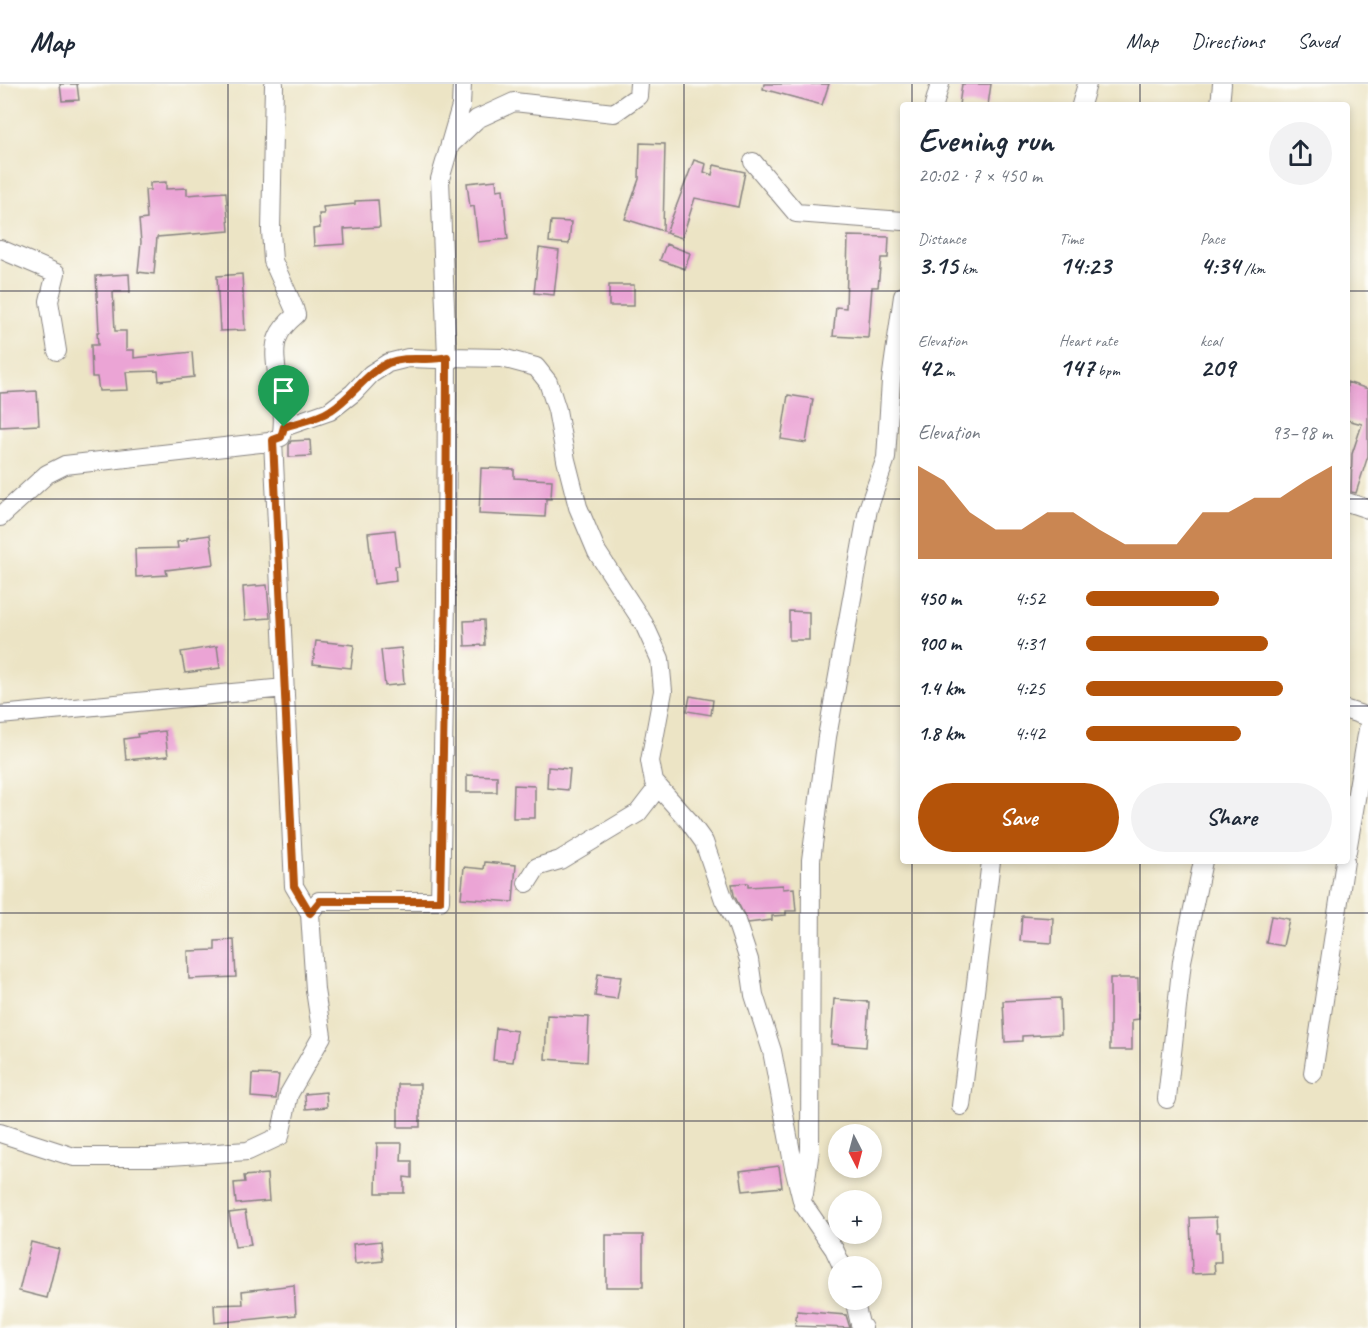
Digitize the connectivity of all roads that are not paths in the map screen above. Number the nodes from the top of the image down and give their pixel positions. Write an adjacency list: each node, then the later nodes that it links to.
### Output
1 (274, 84): 17 (street)
2 (462, 84): 10 (street)
3 (639, 84): 10 (street)
4 (940, 84): 7 (street)
5 (1087, 84): 8 (street)
6 (1222, 84): 9 (street)
7 (935, 102)
8 (1082, 102)
9 (1220, 102)
10 (447, 156): 16 (street)
11 (753, 162): 12 (street)
12 (900, 221)
13 (0, 249): 15 (street)
14 (900, 317): 37 (street)
15 (57, 351)
16 (447, 357): 17 (street); 26 (street); 32 (street)
17 (278, 434): 20 (street); 21 (street)
18 (1350, 503): 19 (street)
19 (1368, 508)
20 (0, 517)
21 (285, 688): 23 (street); 32 (street)
22 (1350, 711): 24 (street)
23 (0, 715)
24 (1368, 717)
25 (1368, 729): 27 (street)
26 (658, 787): 31 (street); 37 (street)
27 (1350, 834)
28 (991, 864): 35 (street)
29 (1202, 864): 34 (street)
30 (1345, 864): 33 (street)
31 (527, 883)
32 (310, 913): 36 (street)
33 (1313, 1073)
34 (1167, 1099)
35 (961, 1106)
36 (0, 1133)
37 (803, 1204): 38 (street)
38 (837, 1256)
39 (857, 1310): 40 (street)
40 (863, 1328)

